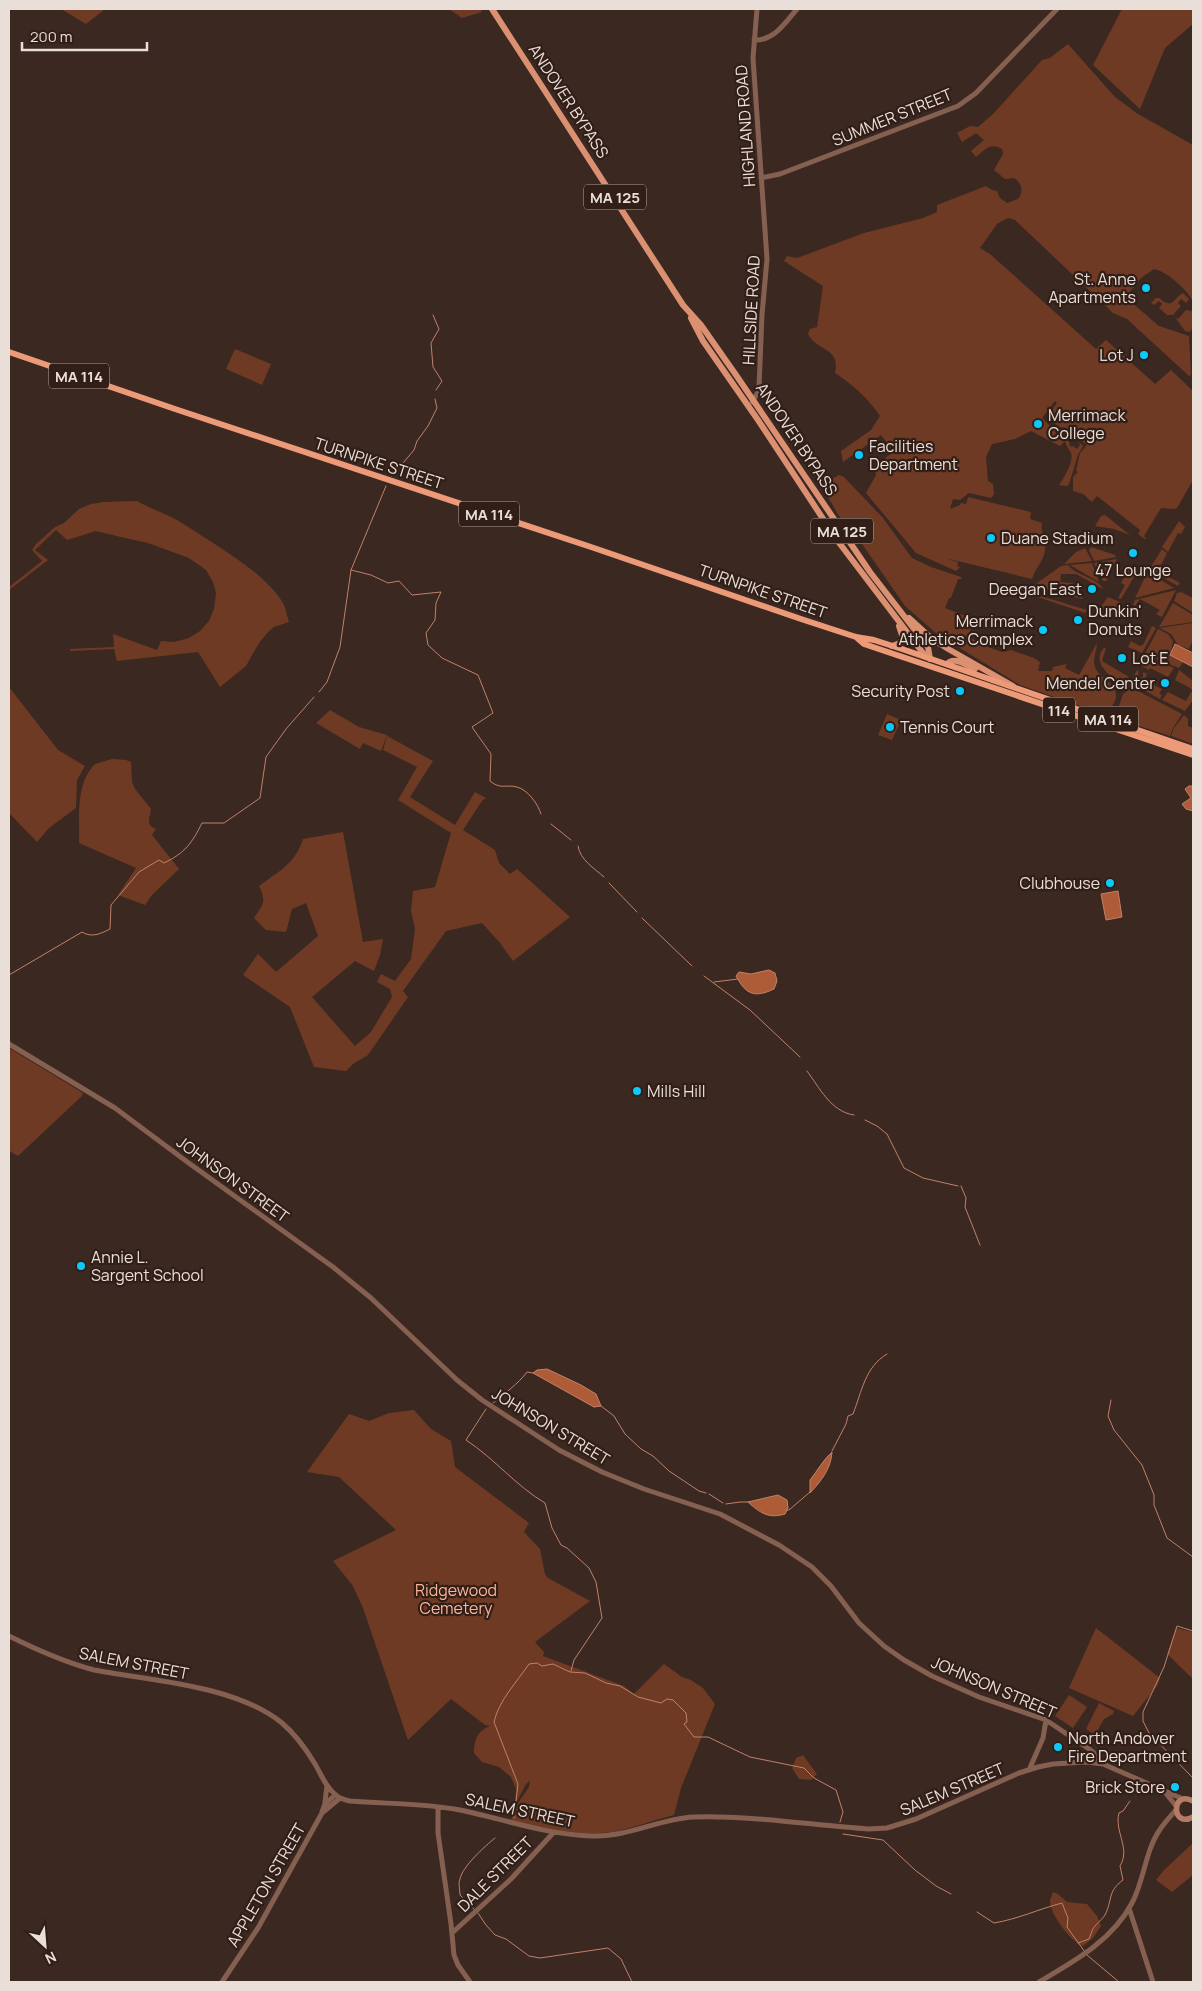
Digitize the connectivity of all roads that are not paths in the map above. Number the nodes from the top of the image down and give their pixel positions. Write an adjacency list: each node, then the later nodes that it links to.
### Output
1 (492, 9): 8 (main road, ANDOVER BYPASS / MA 125)
2 (757, 9): 5 (street, HIGHLAND ROAD)
3 (797, 9): 5 (street)
4 (1057, 9): 6 (street, SUMMER STREET)
5 (754, 40): 6 (street, HIGHLAND ROAD)
6 (762, 178): 7 (street, HIGHLAND ROAD)
7 (766, 242): 10 (street, HILLSIDE ROAD)
8 (687, 310): 10 (main road, ANDOVER BYPASS / MA 125); 11 (main road, ANDOVER BYPASS / MA 125)
9 (9, 352): 14 (highway, TURNPIKE STREET / MA 114)
10 (754, 400): 11 (street); 12 (main road, ANDOVER BYPASS / MA 125)
11 (748, 406): 13 (main road, ANDOVER BYPASS / MA 125)
12 (894, 603): 16 (main road, ANDOVER BYPASS / MA 125); 18 (main road, MA 125)
13 (894, 616): 15 (main road); 16 (main road, ANDOVER BYPASS / MA 125)
14 (856, 637): 15 (highway, TURNPIKE STREET / MA 114); 16 (highway, TURNPIKE STREET / MA 114)
15 (892, 646): 16 (highway, TURNPIKE STREET / MA 114)
16 (928, 660): 17 (highway, TURNPIKE STREET / 114)
17 (945, 667): 18 (main road); 19 (highway, TURNPIKE STREET / MA 114); 21 (highway, TURNPIKE STREET / 114)
18 (994, 676): 19 (main road, MA 125)
19 (1016, 688): 20 (highway, TURNPIKE STREET / MA 114)
20 (1193, 749)
21 (1193, 755)
22 (9, 1044): 24 (street, JOHNSON STREET)
23 (9, 1636): 27 (street, SALEM STREET)
24 (1046, 1720): 25 (street, JOHNSON STREET); 26 (street)
25 (1095, 1762): 26 (street, SALEM STREET); 28 (street)
26 (1029, 1770): 39 (street, SALEM STREET)
27 (328, 1785): 29 (street, SALEM STREET); 32 (street)
28 (1163, 1790): 31 (street); 34 (street)
29 (338, 1797): 32 (street, APPLETON STREET); 33 (street, SALEM STREET); 35 (street, APPLETON STREET)
30 (1193, 1797): 31 (main road)
31 (1184, 1799): 34 (main road)
32 (325, 1804): 35 (street, APPLETON STREET)
33 (438, 1807): 39 (street, SALEM STREET); 41 (street)
34 (1176, 1808): 37 (main road); 38 (street)
35 (322, 1813): 42 (street, APPLETON STREET)
36 (1193, 1817): 37 (main road)
37 (1182, 1819): 38 (street)
38 (1162, 1826): 40 (street)
39 (554, 1832): 41 (street, DALE STREET)
40 (1129, 1908): 44 (street); 45 (street)
41 (452, 1933): 43 (street)
42 (222, 1982)
43 (470, 1982)
44 (1039, 1982)
45 (1153, 1982)

